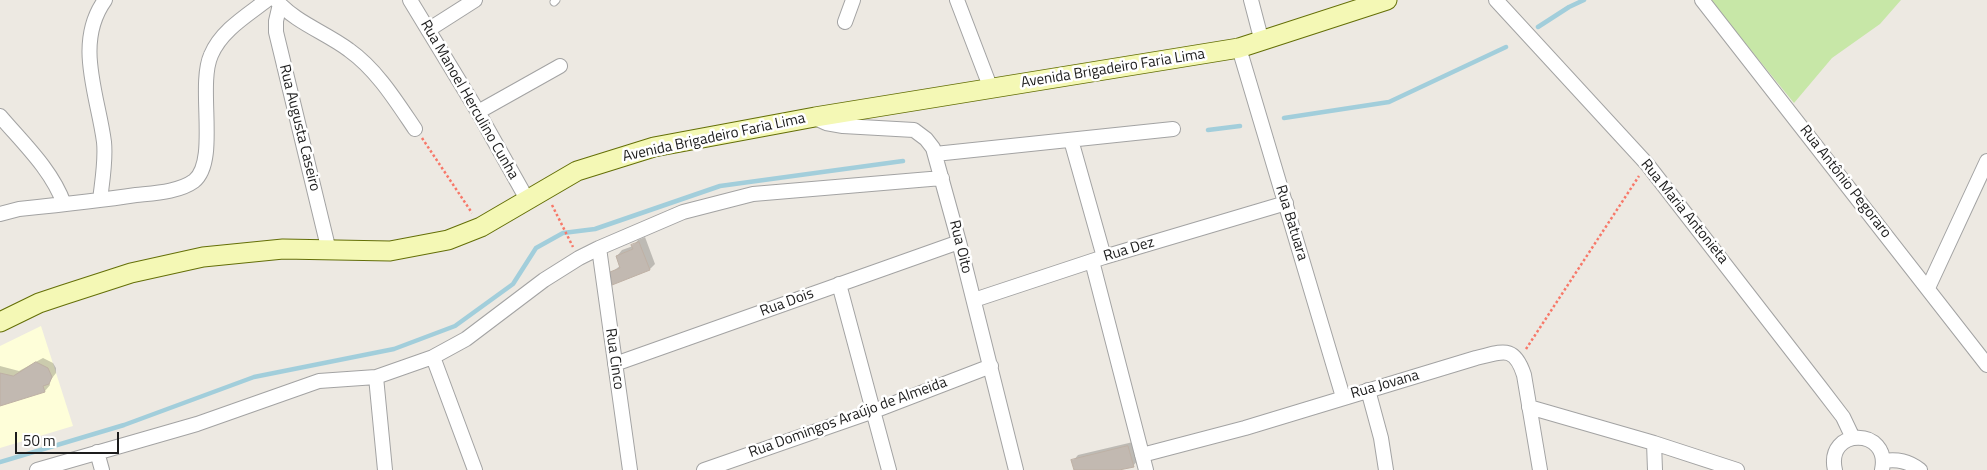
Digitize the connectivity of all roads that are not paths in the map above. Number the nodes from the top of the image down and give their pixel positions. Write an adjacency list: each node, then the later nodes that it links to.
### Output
1 (105, 0): 26 (street)
2 (410, 0): 12 (street, Rua Manoel Herculino Cunha)
3 (475, 0): 12 (street)
4 (852, 0): 11 (street)
5 (957, 0): 16 (street)
6 (1251, 0): 13 (street)
7 (1386, 0): 13 (main road, Avenida Brigadeiro Faria Lima)
8 (1496, 0): 48 (street, Rua Maria Antonieta)
9 (1702, 0): 36 (street, Rua Antônio Pegoraro)
10 (274, 1): 20 (street); 26 (street); 33 (street, Rua Augusta Caseiro)
11 (845, 22)
12 (428, 30): 17 (street, Rua Manoel Herculino Cunha)
13 (1262, 42): 14 (main road, Avenida Brigadeiro Faria Lima)
14 (1239, 48): 16 (main road, Avenida Brigadeiro Faria Lima); 29 (street, Rua Batuara)
15 (560, 66): 17 (street)
16 (991, 89): 19 (main road, Avenida Brigadeiro Faria Lima)
17 (478, 112): 27 (street, Rua Manoel Herculino Cunha)
18 (0, 116): 28 (street)
19 (815, 117): 23 (street, Rua Oito); 27 (main road, Avenida Brigadeiro Faria Lima)
20 (415, 129)
21 (1173, 129): 22 (street)
22 (1071, 140): 23 (street); 34 (street)
23 (935, 154): 25 (street, Rua Oito)
24 (1987, 161): 36 (street)
25 (942, 178): 31 (street, Rua Oito); 32 (street)
26 (100, 200): 28 (street)
27 (528, 201): 33 (main road, Avenida Brigadeiro Faria Lima)
28 (64, 204): 30 (street)
29 (1286, 204): 34 (street, Rua Dez); 45 (street, Rua Batuara)
30 (0, 214)
31 (959, 242): 35 (street, Rua Dois); 37 (street, Rua Oito)
32 (599, 248): 39 (street); 40 (street, Rua Cinco)
33 (329, 251): 38 (main road, Avenida Brigadeiro Faria Lima)
34 (1098, 259): 37 (street, Rua Dez); 51 (street)
35 (839, 284): 40 (street, Rua Dois); 47 (street)
36 (1928, 288): 41 (street, Rua Antônio Pegoraro)
37 (974, 300): 42 (street, Rua Oito)
38 (0, 322)
39 (433, 357): 43 (street); 57 (street)
40 (615, 364): 58 (street, Rua Cinco)
41 (1987, 365)
42 (991, 366): 47 (street, Rua Domingos Araújo de Almeida); 61 (street, Rua Oito)
43 (376, 377): 50 (street); 56 (street)
44 (1368, 390): 45 (street, Rua Jovana); 46 (street, Rua Jovana); 63 (street)
45 (1343, 397): 51 (street, Rua Jovana)
46 (1529, 407): 49 (street); 64 (street)
47 (874, 411): 52 (street, Rua Domingos Araújo de Almeida); 60 (street)
48 (1853, 438): 53 (street); 67 (street)
49 (1654, 443): 65 (street); 66 (street)
50 (96, 452): 54 (street); 55 (street)
51 (1142, 455): 62 (street)
52 (738, 464): 59 (street, Rua Domingos Araújo de Almeida)
53 (1882, 465): 68 (street)
54 (37, 470)
55 (102, 470)
56 (385, 470)
57 (475, 470)
58 (630, 470)
59 (704, 470)
60 (889, 470)
61 (1016, 470)
62 (1146, 470)
63 (1386, 470)
64 (1540, 470)
65 (1655, 470)
66 (1737, 470)
67 (1835, 470)
68 (1920, 470)

